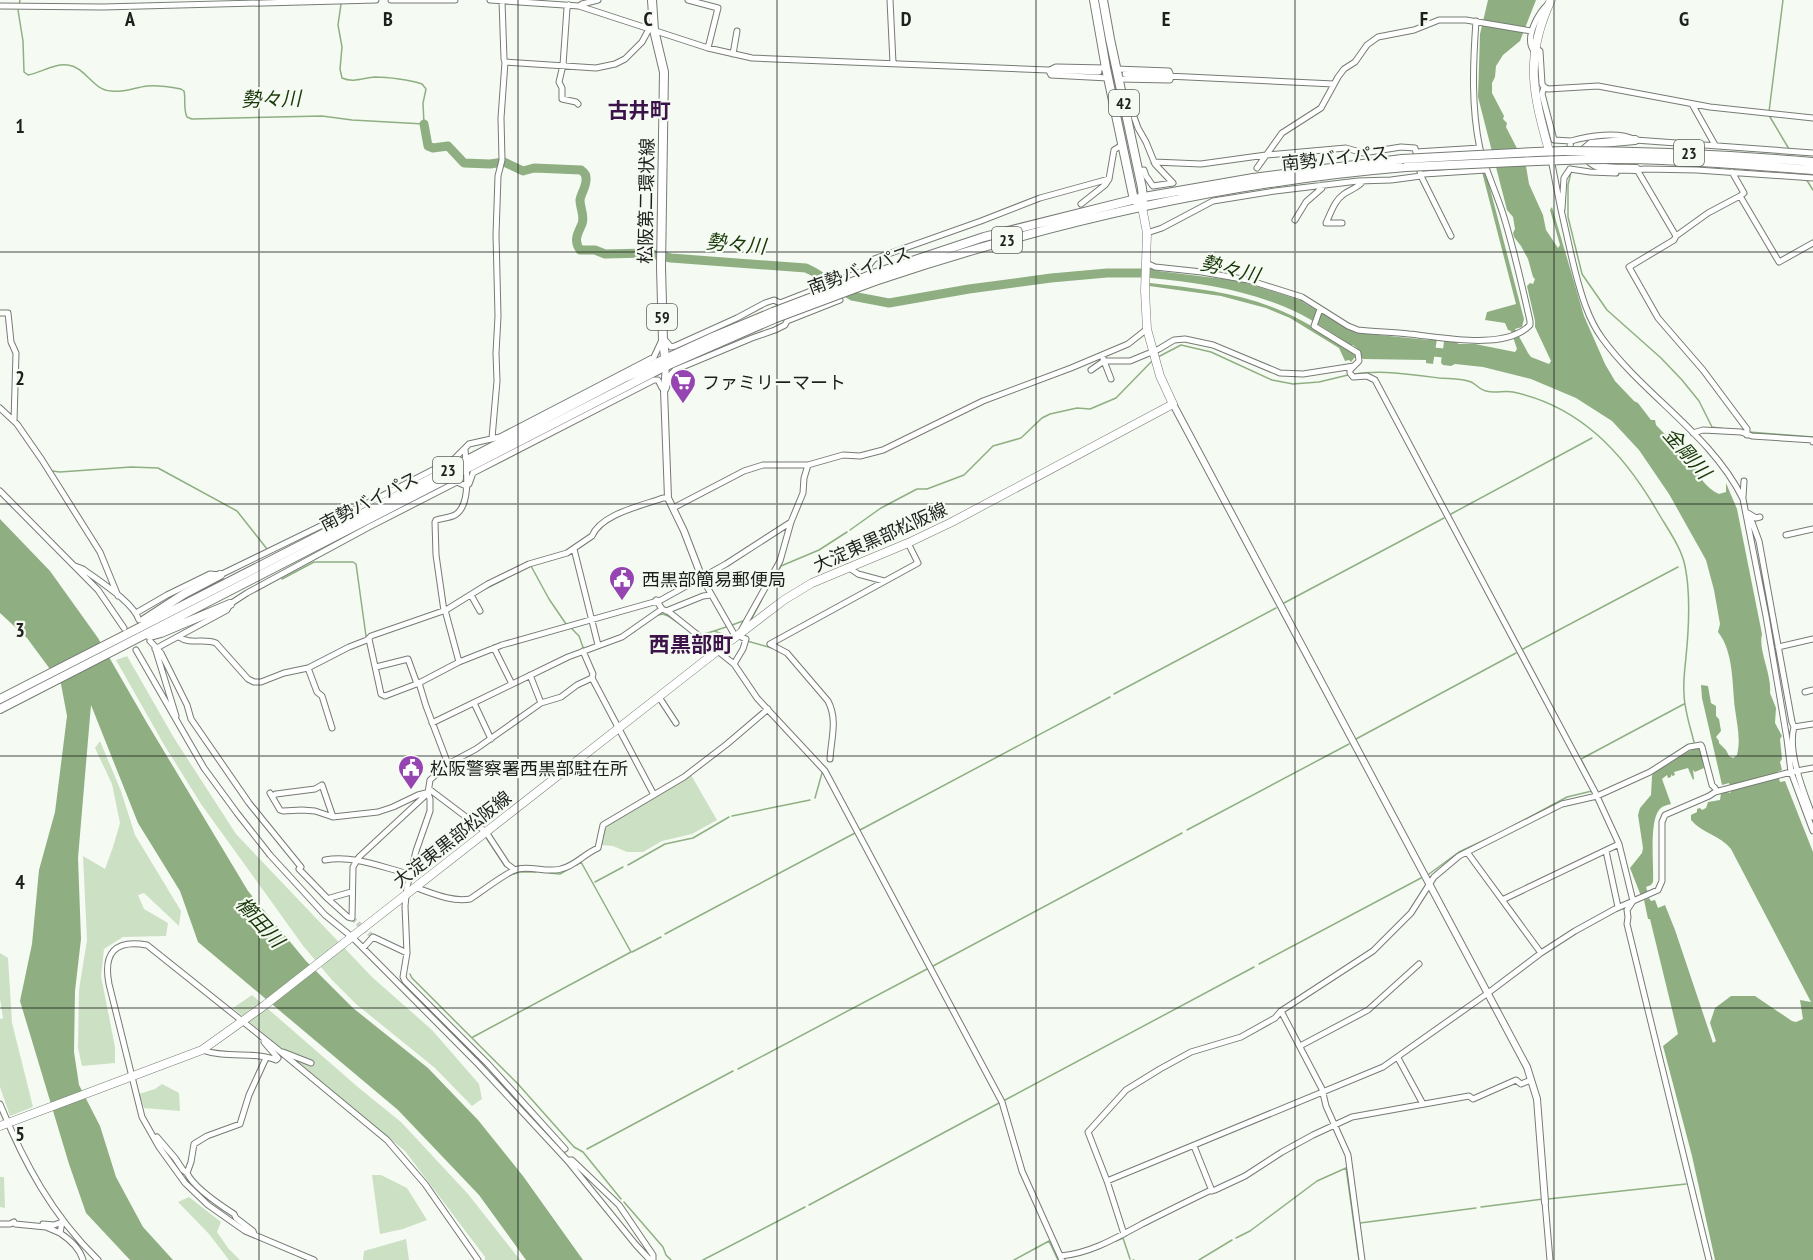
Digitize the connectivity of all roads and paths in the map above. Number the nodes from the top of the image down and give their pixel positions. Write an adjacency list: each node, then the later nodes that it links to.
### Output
1 (376, 0): 15 (street)
2 (391, 0): 3 (street)
3 (455, 0)
4 (490, 0): 12 (street)
5 (598, 0): 16 (street)
6 (652, 0): 19 (main road, 松阪第二環状線 / 59)
7 (688, 0): 17 (street)
8 (718, 0): 17 (street)
9 (890, 0): 26 (street)
10 (1094, 0): 29 (main road, 42)
11 (1103, 0): 28 (main road, 42)
12 (502, 1): 14 (street); 25 (street)
13 (1550, 1): 21 (street); 23 (main road)
14 (569, 5): 16 (street); 27 (street)
15 (0, 6)
16 (579, 6): 19 (street)
17 (718, 8): 22 (street)
18 (1477, 21): 21 (street); 34 (street); 43 (street)
19 (651, 29): 22 (street); 27 (street); 83 (main road, 松阪第二環状線 / 59)
20 (737, 31): 24 (street)
21 (1530, 31): 23 (street)
22 (708, 48): 24 (street)
23 (1534, 49): 35 (street); 44 (main road)
24 (733, 54): 26 (street)
25 (505, 62): 27 (street); 96 (street)
26 (893, 63): 30 (street)
27 (563, 65): 37 (street)
28 (1116, 69): 31 (main road, 42); 32 (street)
29 (1103, 70): 30 (street); 33 (main road, 42)
30 (1049, 71): 33 (street)
31 (1122, 76): 32 (street); 36 (main road, 42)
32 (1171, 76): 34 (street)
33 (1108, 78): 41 (main road, 42)
34 (1335, 82): 47 (street)
35 (1544, 87): 38 (street); 49 (street)
36 (1122, 96): 52 (street); 57 (main road, 42)
37 (578, 104)
38 (1692, 104): 39 (street); 42 (street)
39 (1813, 118)
40 (1635, 142): 42 (street); 48 (main road); 49 (street)
41 (1122, 145): 61 (street); 65 (main road, 42)
42 (1715, 145): 46 (street)
43 (1480, 148): 45 (street); 56 (street)
44 (1549, 151): 49 (main road, 南勢バイパス / 23); 50 (main road, 南勢バイパス / 23); 51 (street)
45 (1416, 152): 47 (street); 59 (street)
46 (1813, 153)
47 (1266, 155): 52 (street); 54 (street)
48 (1586, 155): 49 (main road, 南勢バイパス / 23, bridge); 53 (main road, 南勢バイパス / 23, bridge); 55 (main road); 60 (main road, 南勢バイパス / 23, bridge)
49 (1568, 156): 51 (main road, 南勢バイパス / 23); 55 (street); 68 (street)
50 (1536, 157): 51 (main road, 南勢バイパス / 23); 66 (main road, 南勢バイパス / 23, bridge)
51 (1551, 161): 68 (street)
52 (1154, 162): 57 (street)
53 (1813, 162)
54 (1257, 168)
55 (1636, 168): 58 (street); 73 (street)
56 (1486, 170): 59 (street); 80 (street)
57 (1138, 171): 66 (main road, 42)
58 (1732, 172): 60 (street); 64 (street)
59 (1421, 176): 62 (street); 72 (street)
60 (1812, 177)
61 (1109, 179): 67 (street); 77 (street)
62 (1363, 181): 63 (street); 70 (street)
63 (1322, 185): 69 (street); 71 (street)
64 (1740, 196): 73 (street); 74 (street)
65 (1134, 200): 66 (main road); 76 (main road, 南勢バイパス / 23)
66 (1142, 202): 71 (main road); 76 (main road, 南勢バイパス / 23)
67 (1081, 204)
68 (1562, 219): 95 (street)
69 (1295, 220)
70 (1342, 224)
71 (1147, 233): 75 (main road)
72 (1451, 236)
73 (1676, 236): 94 (street)
74 (1813, 243)
75 (1146, 265): 80 (street); 82 (main road)
76 (874, 277): 86 (main road, 南勢バイパス / 23, bridge)
77 (839, 280)
78 (821, 287): 83 (street)
79 (840, 300): 90 (street)
80 (1319, 310): 87 (street)
81 (0, 313): 93 (street)
82 (1147, 329): 84 (main road); 85 (street)
83 (663, 341): 86 (main road, 松阪第二環状線 / 59); 96 (street)
84 (1154, 357): 85 (street); 87 (street); 91 (main road)
85 (1103, 358): 88 (street); 89 (street); 99 (street)
86 (665, 362): 90 (street); 100 (main road, 南勢バイパス / 23)
87 (1355, 366): 173 (street)
88 (1091, 370)
89 (1111, 380)
90 (664, 390): 102 (street); 104 (street)
91 (1173, 404): 112 (main road, 大淀東黒部松阪線); 185 (street)
92 (0, 408): 93 (street)
93 (14, 421): 120 (street)
94 (1748, 432): 95 (street); 97 (street)
95 (1693, 433): 105 (street)
96 (492, 438): 98 (street)
97 (1813, 442)
98 (465, 449): 100 (street); 116 (street)
99 (808, 465): 106 (street); 109 (street)
100 (466, 466): 102 (street); 130 (main road, 南勢バイパス / 23)
101 (1744, 481): 105 (street)
102 (466, 486): 123 (street); 125 (street)
103 (0, 491): 114 (street)
104 (668, 498): 106 (street); 113 (street)
105 (1743, 499): 107 (street)
106 (673, 508): 117 (street)
107 (1746, 512): 108 (street); 137 (street); 169 (street)
108 (1760, 517)
109 (791, 522): 117 (street); 132 (street)
110 (1813, 528): 111 (street)
111 (1786, 535)
112 (908, 543): 115 (main road, 大淀東黒部松阪線); 118 (street)
113 (574, 549): 121 (street); 128 (street)
114 (74, 566): 120 (street); 130 (street)
115 (848, 567): 118 (street); 132 (main road, 大淀東黒部松阪線)
116 (220, 575): 127 (street); 130 (main road)
117 (702, 578): 119 (street); 122 (street)
118 (884, 581): 166 (street)
119 (711, 595): 124 (street); 132 (street)
120 (118, 596): 127 (street)
121 (472, 596): 125 (street); 126 (street)
122 (656, 600): 124 (street); 128 (street)
123 (230, 604): 130 (main road); 131 (street)
124 (664, 610): 136 (street); 141 (street)
125 (445, 611): 133 (street); 142 (street)
126 (480, 611)
127 (136, 613): 129 (street)
128 (591, 619): 136 (street); 138 (street)
129 (139, 620)
130 (131, 637): 153 (main road, 南勢バイパス / 23); 156 (main road, 南勢バイパス / 23); 158 (street)
131 (178, 637): 139 (street); 145 (street)
132 (740, 638): 141 (main road, 大淀東黒部松阪線); 143 (street)
133 (369, 639): 144 (street); 145 (street)
134 (1813, 639): 137 (street)
135 (150, 641): 139 (street)
136 (598, 645): 140 (street)
137 (1778, 647): 163 (street)
138 (495, 648): 142 (street); 149 (street)
139 (155, 649): 158 (street); 189 (street)
140 (584, 650): 146 (street); 147 (street)
141 (718, 651): 143 (street); 152 (main road, 大淀東黒部松阪線)
142 (459, 662): 148 (street)
143 (734, 664): 157 (street)
144 (376, 667): 148 (street); 148 (street)
145 (308, 668): 162 (street)
146 (530, 675): 149 (street); 155 (street)
147 (592, 678): 155 (street); 164 (street)
148 (419, 682): 159 (street)
149 (512, 684): 154 (street)
150 (1813, 690): 151 (street)
151 (1805, 692)
152 (660, 697): 160 (street); 164 (main road, 大淀東黒部松阪線)
153 (0, 699)
154 (474, 703): 159 (street); 165 (street)
155 (541, 704): 165 (street)
156 (0, 709)
157 (768, 709): 172 (street); 229 (street)
158 (177, 723): 193 (street)
159 (432, 723): 167 (street)
160 (676, 723)
161 (1813, 724): 163 (street)
162 (332, 728)
163 (1794, 728): 169 (street)
164 (619, 729): 172 (street); 177 (main road, 大淀東黒部松阪線)
165 (490, 739): 167 (street)
166 (830, 759)
167 (448, 764): 171 (street)
168 (1813, 768): 169 (street)
169 (1792, 772): 170 (street); 175 (street); 176 (street)
170 (1717, 790): 173 (street); 191 (street)
171 (428, 791): 174 (street); 177 (street); 182 (street); 184 (street)
172 (654, 795): 183 (street)
173 (1597, 796): 178 (street); 180 (street)
174 (333, 817): 174 (street)
175 (1813, 817)
176 (1813, 831)
177 (484, 834): 183 (street); 186 (main road, 大淀東黒部松阪線)
178 (1619, 844): 179 (street); 191 (street)
179 (1606, 851): 190 (street); 192 (street)
180 (1467, 852): 185 (street); 190 (street)
181 (325, 860): 182 (street)
182 (357, 860): 184 (street); 187 (street)
183 (515, 870): 186 (street)
184 (410, 873): 188 (street)
185 (1430, 885): 198 (street); 199 (street)
186 (417, 888): 188 (main road, 大淀東黒部松阪線)
187 (351, 892): 189 (street); 189 (street)
188 (407, 894): 193 (main road, 大淀東黒部松阪線); 195 (street)
189 (328, 900)
190 (1502, 900): 196 (street)
191 (1633, 901): 192 (street); 237 (street)
192 (1618, 907): 196 (street)
193 (351, 938): 194 (street); 200 (main road, 大淀東黒部松阪線)
194 (363, 948): 195 (street); 218 (street)
195 (407, 953): 217 (street)
196 (1541, 953): 198 (street)
197 (1419, 964): 202 (street)
198 (1488, 993): 206 (street); 209 (street)
199 (1281, 1011): 202 (street); 220 (street)
200 (245, 1021): 201 (street); 203 (main road, 大淀東黒部松阪線); 208 (street)
201 (264, 1039): 204 (street); 205 (street)
202 (1300, 1046): 210 (street)
203 (202, 1050): 205 (street); 208 (main road, 大淀東黒部松阪線)
204 (281, 1052): 207 (street); 233 (street)
205 (266, 1058): 219 (street)
206 (1398, 1058): 210 (street); 212 (street)
207 (311, 1063)
208 (130, 1077): 213 (main road, 大淀東黒部松阪線); 215 (street)
209 (1531, 1080): 212 (street); 222 (street)
210 (1323, 1092): 214 (street); 216 (street)
211 (0, 1104): 213 (street)
212 (1423, 1104): 214 (street)
213 (6, 1124): 225 (street)
214 (1334, 1126): 221 (street); 235 (street)
215 (150, 1132): 219 (street); 228 (street)
216 (1194, 1146): 220 (street); 221 (street)
217 (565, 1149)
218 (567, 1160): 234 (street); 234 (street)
219 (188, 1173): 228 (street)
220 (1107, 1181): 227 (street)
221 (1212, 1191): 227 (street)
222 (1545, 1199): 236 (street)
223 (0, 1222): 224 (street)
224 (14, 1222): 225 (street); 226 (street)
225 (62, 1222): 226 (street); 231 (street)
226 (60, 1233): 230 (street)
227 (1124, 1234): 229 (street)
228 (254, 1235): 232 (street)
229 (1061, 1258)
230 (83, 1260)
231 (98, 1260)
232 (314, 1260)
233 (478, 1260)
234 (652, 1260)
235 (1362, 1260)
236 (1551, 1260)
237 (1709, 1260)

